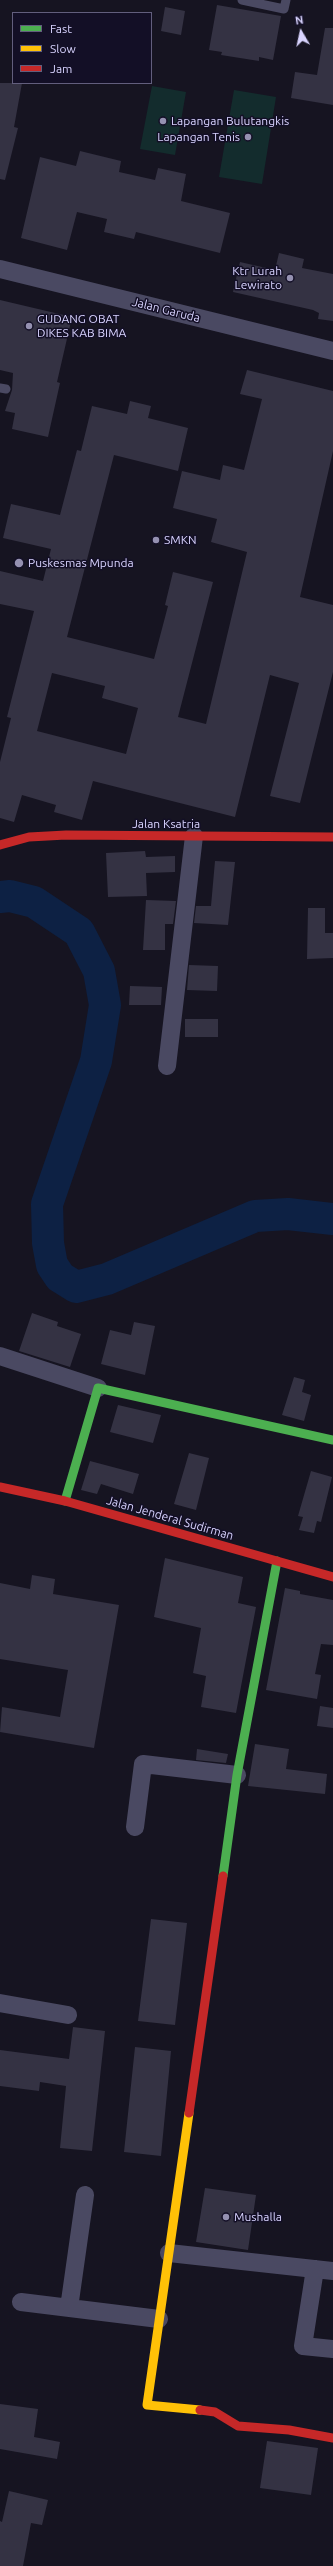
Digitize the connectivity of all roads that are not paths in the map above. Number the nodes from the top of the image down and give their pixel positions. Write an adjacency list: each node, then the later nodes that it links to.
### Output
1 (242, 0): 2 (lane)
2 (286, 0)
3 (0, 269): 4 (street, Jalan Garuda)
4 (333, 351)
5 (194, 836): 6 (street, Jalan Ksatria); 7 (street, Jalan Ksatria); 8 (street)
6 (333, 837)
7 (0, 845)
8 (167, 1066)
9 (0, 1356): 10 (street)
10 (98, 1388): 11 (street); 13 (street)
11 (333, 1440)
12 (0, 1487): 13 (street, Jalan Jenderal Sudirman)
13 (65, 1501): 14 (street, Jalan Jenderal Sudirman)
14 (276, 1561): 15 (street, Jalan Jenderal Sudirman); 16 (street)
15 (333, 1577)
16 (237, 1775): 17 (street); 21 (street)
17 (135, 1827)
18 (0, 2003): 19 (street)
19 (68, 2015)
20 (85, 2195): 25 (street)
21 (169, 2253): 22 (street); 26 (street)
22 (315, 2269): 23 (street); 27 (street)
23 (333, 2271)
24 (21, 2302): 25 (street)
25 (69, 2308): 26 (street)
26 (159, 2319): 28 (street)
27 (333, 2349)
28 (333, 2438)

